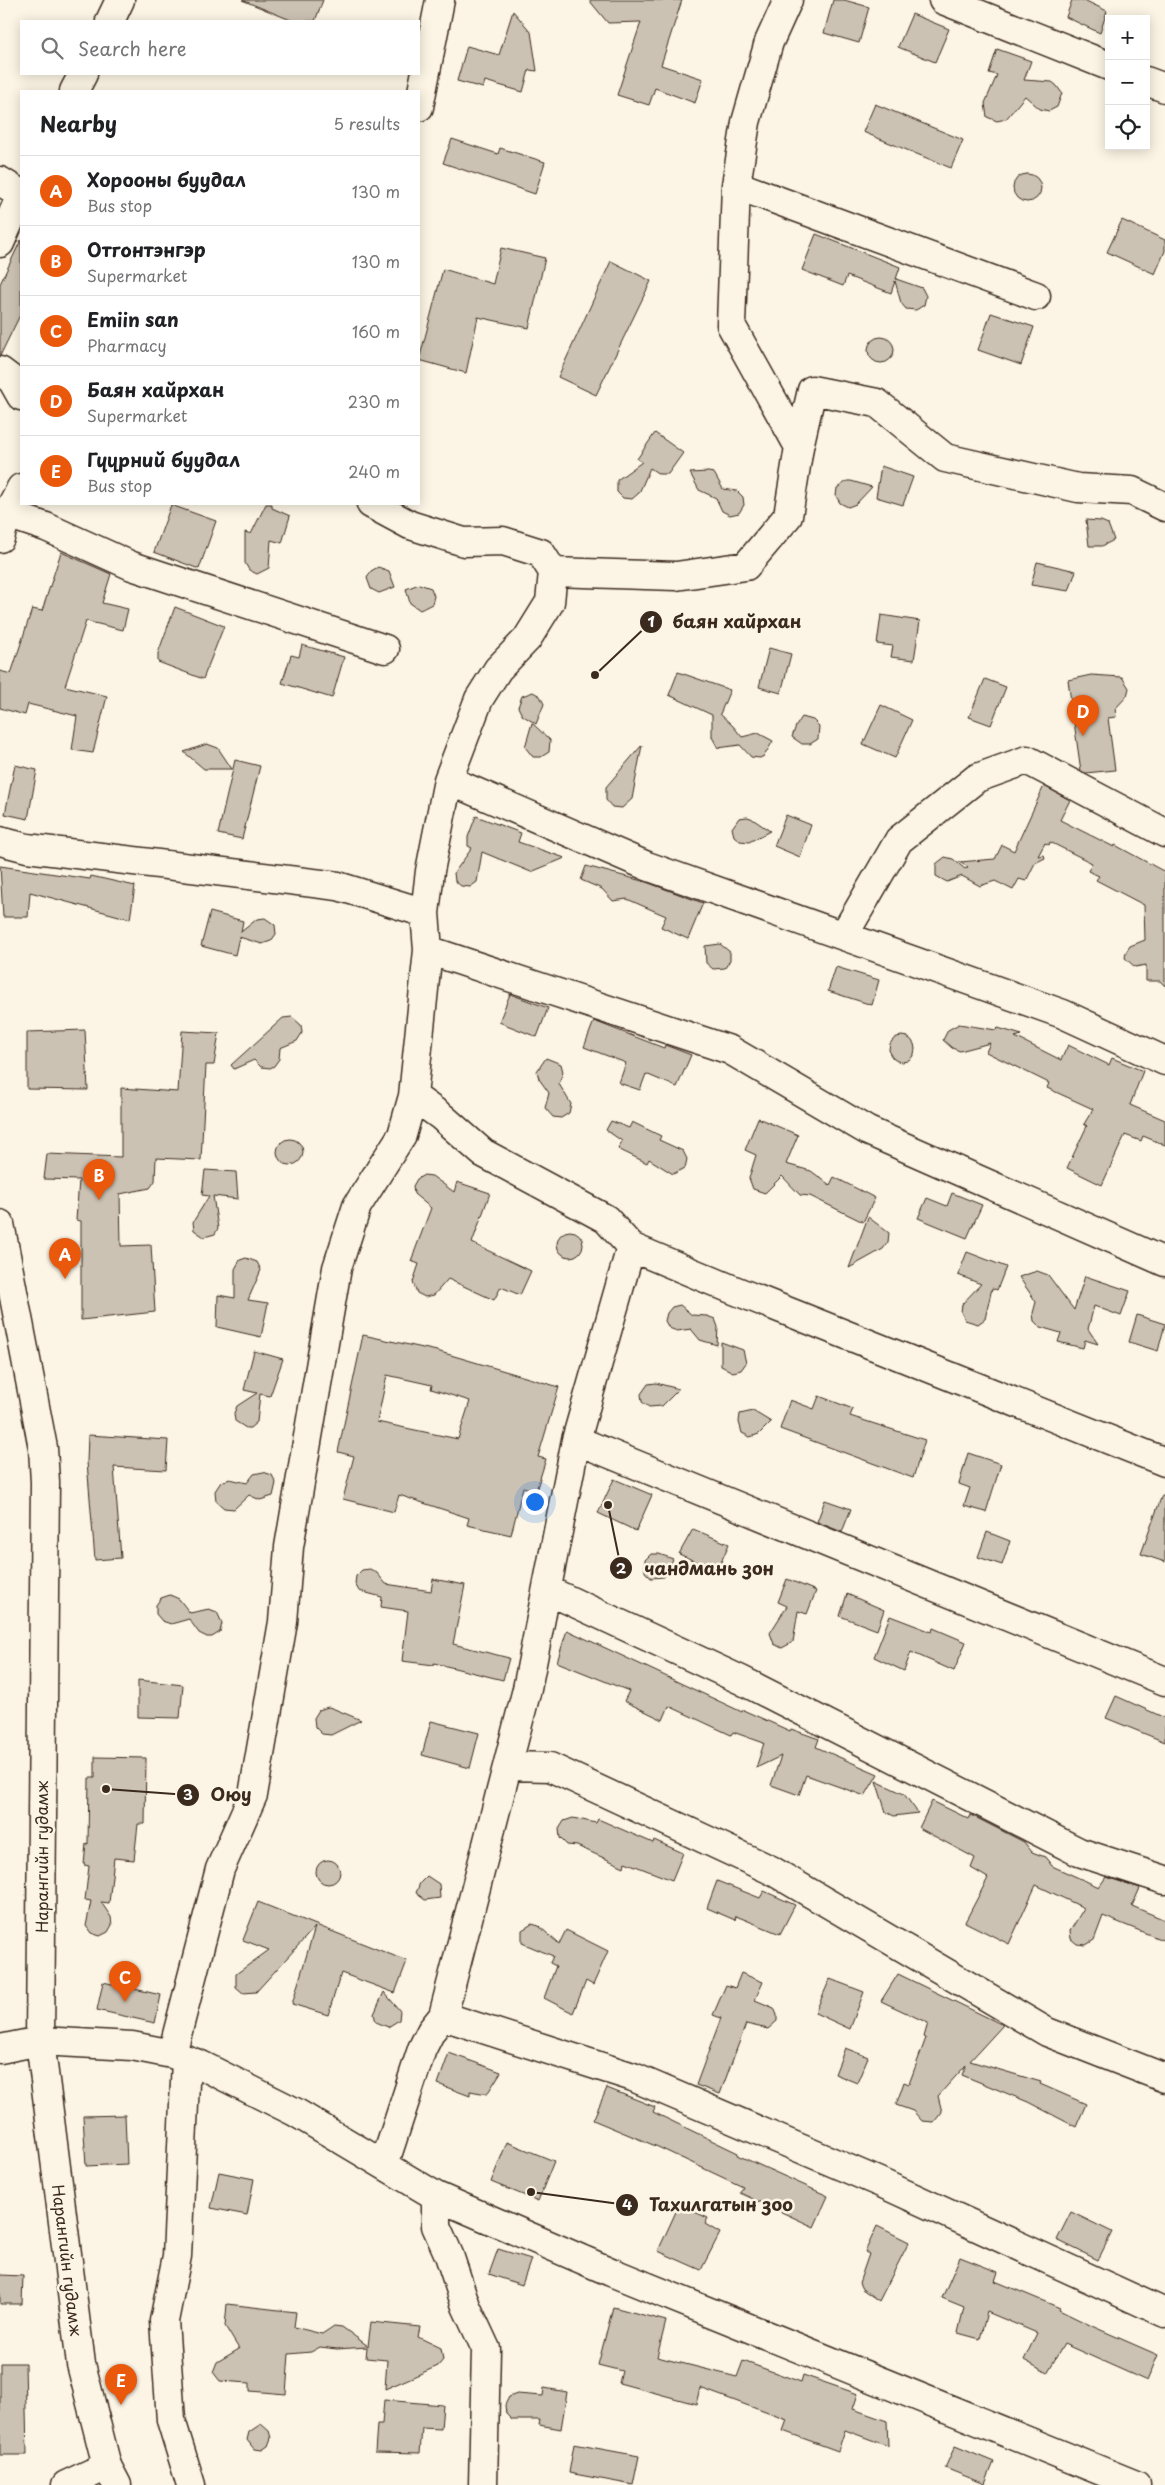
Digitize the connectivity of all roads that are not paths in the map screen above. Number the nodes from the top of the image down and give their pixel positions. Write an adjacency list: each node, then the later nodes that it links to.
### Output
1 (120, 0): 5 (street)
2 (440, 0): 11 (street)
3 (788, 0): 13 (street)
4 (943, 0): 6 (street)
5 (110, 20)
6 (1105, 64)
7 (82, 75): 10 (street)
8 (1150, 82): 9 (street)
9 (1165, 88)
10 (75, 90)
11 (420, 102)
12 (0, 181): 14 (street)
13 (736, 185): 17 (street); 20 (street)
14 (20, 194)
15 (20, 197): 16 (street)
16 (0, 243)
17 (1036, 296)
18 (0, 371): 19 (street)
19 (20, 394)
20 (799, 448): 23 (street); 25 (street)
21 (20, 490): 24 (street)
22 (373, 505): 25 (street)
23 (1165, 507)
24 (4, 526): 26 (street)
25 (553, 572): 27 (street)
26 (385, 649)
27 (448, 780): 30 (street); 31 (street)
28 (1165, 833): 31 (street)
29 (0, 841): 30 (street)
30 (425, 913): 32 (street)
31 (844, 935): 33 (street)
32 (428, 950): 34 (street); 37 (street)
33 (1165, 1061)
34 (413, 1096): 36 (street); 47 (street)
35 (0, 1224): 45 (street, Нарангийн гудамж)
36 (631, 1247): 38 (street); 39 (street)
37 (1165, 1262)
38 (576, 1440): 40 (street); 41 (street)
39 (1165, 1462)
40 (547, 1590): 42 (street); 43 (street)
41 (1165, 1681)
42 (508, 1766): 44 (street); 48 (street)
43 (1165, 1880)
44 (443, 2016): 49 (street); 51 (street)
45 (40, 2041): 46 (street); 47 (street); 52 (street, Нарангийн гудамж)
46 (0, 2049)
47 (179, 2057): 49 (street); 54 (street)
48 (1165, 2078)
49 (384, 2165): 50 (street)
50 (436, 2196): 55 (street); 56 (street)
51 (1165, 2314)
52 (112, 2476): 53 (street)
53 (66, 2485)
54 (191, 2485)
55 (484, 2485)
56 (1136, 2485)

